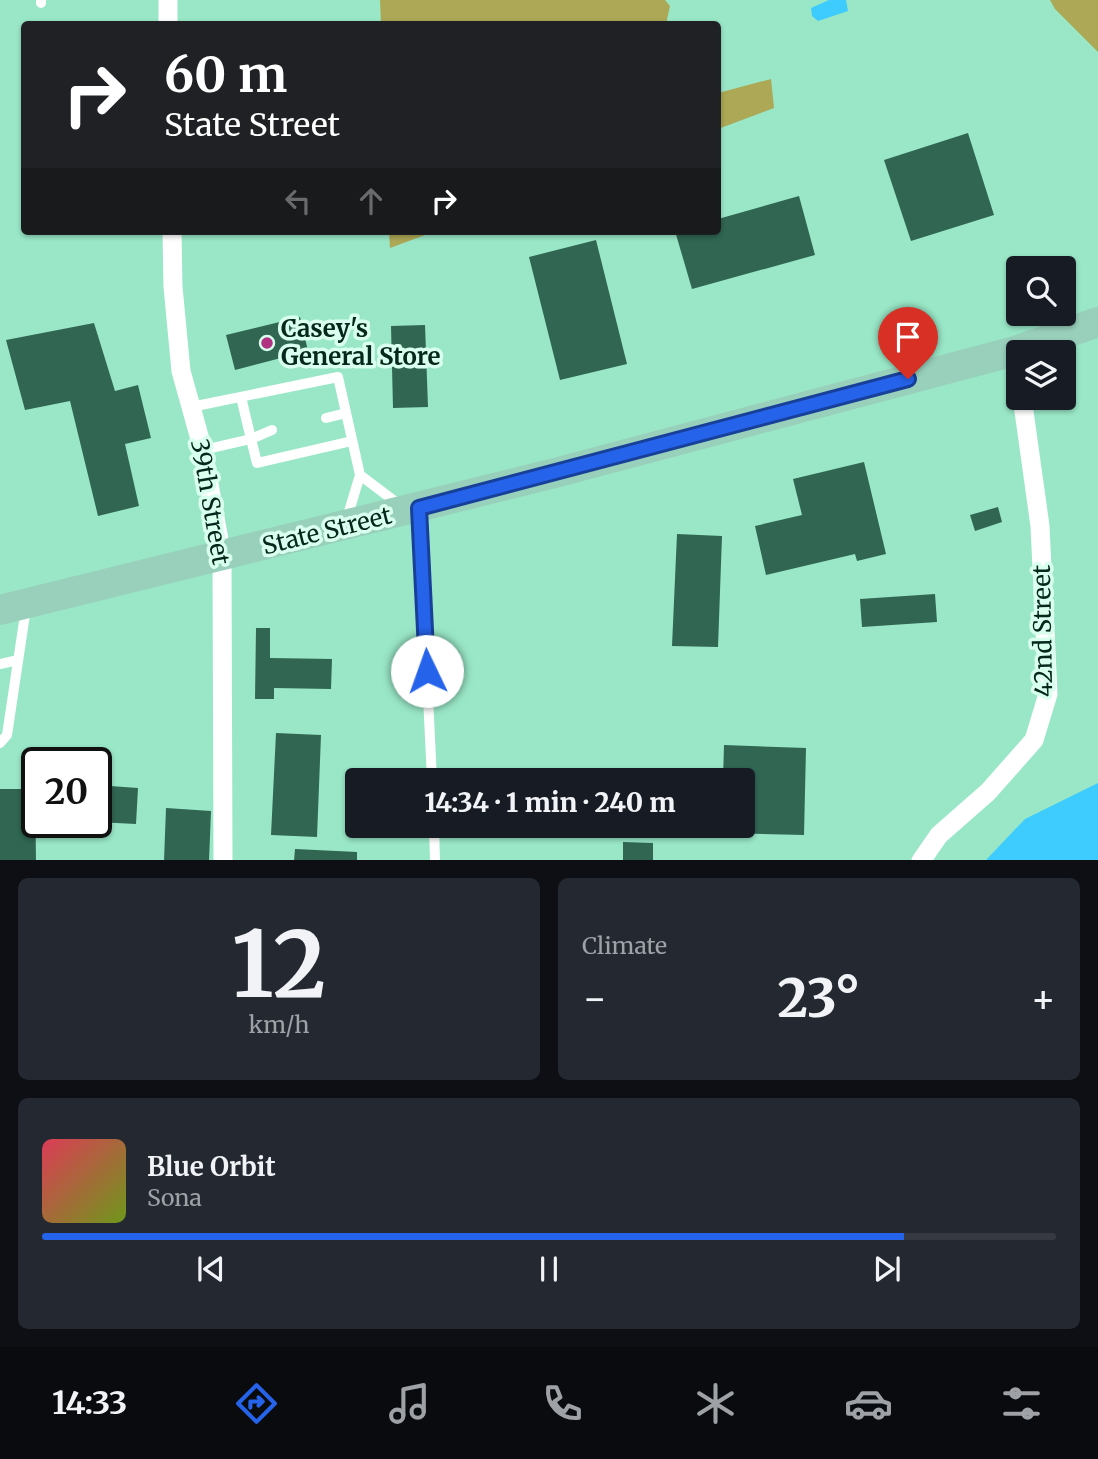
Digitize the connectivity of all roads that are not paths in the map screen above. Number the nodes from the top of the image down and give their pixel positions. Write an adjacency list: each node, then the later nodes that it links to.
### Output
1 (168, 0): 2 (street)
2 (168, 21)
3 (172, 235): 8 (street, 39th Street)
4 (1098, 323): 5 (main road, State Street)
5 (1064, 340)
6 (1006, 366): 17 (main road, State Street)
7 (241, 397): 8 (lane); 10 (lane); 13 (lane)
8 (191, 407): 15 (street, 39th Street)
9 (1023, 410): 28 (street, 42nd Street)
10 (346, 413): 11 (lane); 14 (lane)
11 (326, 418)
12 (272, 430): 13 (lane)
13 (251, 439): 14 (lane); 15 (lane)
14 (352, 441): 16 (lane)
15 (203, 450): 19 (street, 39th Street)
16 (360, 475): 17 (lane); 18 (lane)
17 (413, 509): 18 (main road, State Street); 24 (lane)
18 (345, 526): 19 (main road, State Street)
19 (222, 557): 20 (main road, State Street); 26 (street, 39th Street)
20 (13, 607): 21 (lane)
21 (18, 660): 22 (lane); 23 (lane)
22 (0, 664)
23 (0, 743)
24 (431, 768)
25 (434, 838): 27 (lane)
26 (223, 860)
27 (435, 860)
28 (921, 860)

